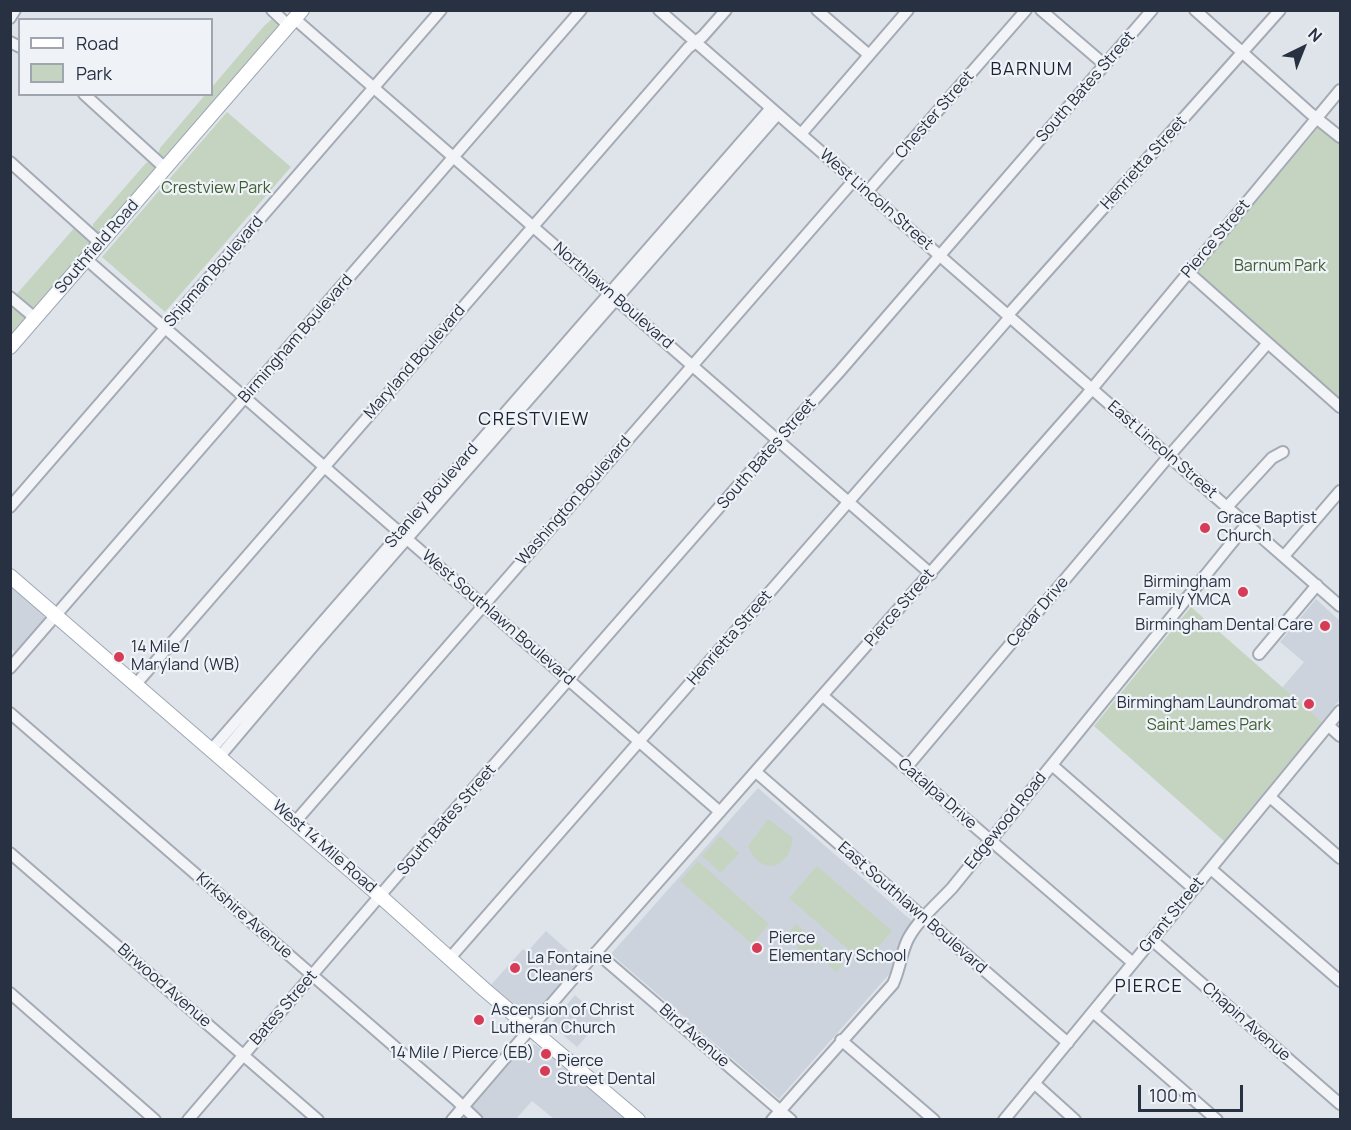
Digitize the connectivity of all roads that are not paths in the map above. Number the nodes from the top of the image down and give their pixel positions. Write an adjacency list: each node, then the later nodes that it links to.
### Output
1 (15, 10): 14 (street)
2 (273, 10): 15 (street, Northlawn Boulevard)
3 (441, 10): 20 (street, Shipman Boulevard)
4 (581, 10): 27 (street, Birmingham Boulevard)
5 (659, 10): 16 (street, West Lincoln Street)
6 (726, 10): 16 (street, Maryland Boulevard)
7 (817, 10): 18 (street)
8 (908, 10): 18 (street)
9 (1026, 10): 31 (street, Chester Street)
10 (1041, 10): 19 (street)
11 (1152, 10): 19 (street, South Bates Street)
12 (1195, 10): 17 (street)
13 (1280, 10): 17 (street, Henrietta Street)
14 (10, 18)
15 (295, 18): 20 (street, Northlawn Boulevard); 29 (main road, Southfield Road)
16 (696, 42): 23 (street, West Lincoln Street); 32 (street, Maryland Boulevard)
17 (1243, 53): 24 (street); 39 (street, Henrietta Street)
18 (869, 55): 25 (street)
19 (1105, 65): 34 (street, South Bates Street)
20 (374, 88): 27 (street, Northlawn Boulevard); 41 (street, Shipman Boulevard)
21 (1341, 90): 24 (street, Pierce Street)
22 (86, 96): 29 (street)
23 (774, 111): 25 (street, West Lincoln Street); 37 (street, Stanley Boulevard)
24 (1317, 118): 26 (street); 36 (street, Pierce Street)
25 (801, 134): 30 (street, West Lincoln Street)
26 (1341, 137)
27 (454, 157): 32 (street, Northlawn Boulevard); 46 (street, Birmingham Boulevard)
28 (10, 162): 33 (street)
29 (165, 168): 33 (main road, Southfield Road)
30 (854, 180): 31 (street, West Lincoln Street); 44 (street, Washington Boulevard)
31 (867, 192): 34 (street, West Lincoln Street)
32 (533, 227): 37 (street, Northlawn Boulevard); 51 (street, Maryland Boulevard)
33 (100, 243): 35 (main road, Southfield Road)
34 (939, 255): 39 (street, West Lincoln Street); 48 (street, South Bates Street)
35 (86, 259): 40 (main road, Southfield Road); 41 (street, West Southlawn Boulevard)
36 (1188, 272): 42 (street); 45 (street, Pierce Street)
37 (613, 296): 44 (street, Northlawn Boulevard); 57 (street, Stanley Boulevard)
38 (10, 297): 40 (street)
39 (1009, 316): 45 (street, West Lincoln Street); 53 (street, Henrietta Street)
40 (35, 318): 43 (main road, Southfield Road)
41 (165, 328): 46 (street, West Southlawn Boulevard); 54 (street, Shipman Boulevard)
42 (1268, 343): 47 (street); 50 (street, Cedar Drive)
43 (10, 346)
44 (693, 366): 48 (street, Northlawn Boulevard); 62 (street, Washington Boulevard)
45 (1092, 389): 50 (street, East Lincoln Street); 59 (street, Pierce Street)
46 (245, 398): 51 (street, West Southlawn Boulevard); 64 (street, Birmingham Boulevard)
47 (1341, 407)
48 (778, 440): 53 (street, Northlawn Boulevard); 67 (street, South Bates Street)
49 (1283, 452): 55 (street)
50 (1169, 456): 55 (street, East Lincoln Street); 77 (street, Cedar Drive)
51 (325, 467): 57 (street, West Southlawn Boulevard); 68 (street, Maryland Boulevard)
52 (1341, 491): 58 (street)
53 (849, 502): 59 (street, Northlawn Boulevard); 74 (street, Henrietta Street)
54 (10, 507)
55 (1227, 507): 56 (street, East Lincoln Street)
56 (1247, 524): 58 (street, East Lincoln Street); 76 (street, Edgewood Road)
57 (404, 536): 62 (street, West Southlawn Boulevard); 75 (street, Stanley Boulevard)
58 (1284, 556): 61 (street, East Lincoln Street)
59 (931, 574): 69 (street, Pierce Street)
60 (10, 576): 64 (main road, West 14 Mile Road)
61 (1317, 585): 63 (street, East Lincoln Street); 65 (street)
62 (483, 606): 67 (street, West Southlawn Boulevard); 81 (street, Washington Boulevard)
63 (1341, 606)
64 (56, 615): 66 (street, Birmingham Boulevard); 68 (main road, West 14 Mile Road)
65 (1259, 654)
66 (10, 668)
67 (569, 680): 74 (street, West Southlawn Boulevard); 87 (street, South Bates Street)
68 (136, 684): 75 (main road, West 14 Mile Road)
69 (823, 696): 77 (street, Catalpa Drive); 78 (street, Pierce Street)
70 (1341, 711): 72 (street, Grant Street)
71 (10, 713): 93 (street, Kirkshire Avenue)
72 (1329, 726): 73 (street); 79 (street, Grant Street)
73 (1341, 736)
74 (639, 742): 80 (street, West Southlawn Boulevard); 91 (street, Henrietta Street)
75 (216, 753): 81 (main road, West 14 Mile Road)
76 (1052, 765): 82 (street, Edgewood Road); 86 (street)
77 (906, 768): 82 (street, Catalpa Drive)
78 (756, 772): 80 (street, Pierce Street); 88 (street, East Southlawn Boulevard)
79 (1270, 797): 84 (street); 85 (street, Grant Street)
80 (720, 812): 90 (street, Pierce Street)
81 (295, 822): 87 (main road, West 14 Mile Road)
82 (990, 840): 88 (street, Edgewood Road); 92 (street, Catalpa Drive)
83 (10, 853): 100 (street, Birwood Avenue)
84 (1341, 858)
85 (1211, 869): 86 (street, Grant Street); 94 (street)
86 (1194, 889): 89 (street, Grant Street)
87 (380, 896): 91 (main road, West 14 Mile Road); 93 (street, Bates Street)
88 (924, 918): 98 (street, Edgewood Road); 99 (street, East Southlawn Boulevard)
89 (1152, 940): 92 (street, Grant Street); 102 (street, Chapin Avenue)
90 (596, 952): 97 (street, Pierce Street); 104 (street, Bird Avenue)
91 (450, 958): 97 (main road, West 14 Mile Road)
92 (1133, 963): 96 (street, Grant Street)
93 (312, 975): 100 (street, Bates Street); 103 (street, Kirkshire Avenue)
94 (1341, 981)
95 (10, 993): 105 (street)
96 (1093, 1012): 99 (street, Grant Street); 116 (street)
97 (531, 1029): 103 (street, Pierce Street); 110 (main road, West 14 Mile Road)
98 (841, 1040): 104 (street, Edgewood Road); 113 (street)
99 (1068, 1042): 101 (street, Grant Street)
100 (243, 1055): 106 (street, Bates Street); 107 (street, Birwood Avenue)
101 (1034, 1083): 114 (street, Grant Street); 115 (street)
102 (1341, 1104)
103 (463, 1107): 108 (street, Pierce Street); 109 (street, Kirkshire Avenue)
104 (780, 1110): 111 (street, Edgewood Road); 112 (street, Bird Avenue)
105 (156, 1119)
106 (188, 1119)
107 (318, 1119)
108 (452, 1119)
109 (477, 1119)
110 (638, 1119)
111 (772, 1119)
112 (791, 1119)
113 (934, 1119)
114 (1004, 1119)
115 (1075, 1119)
116 (1217, 1119)

